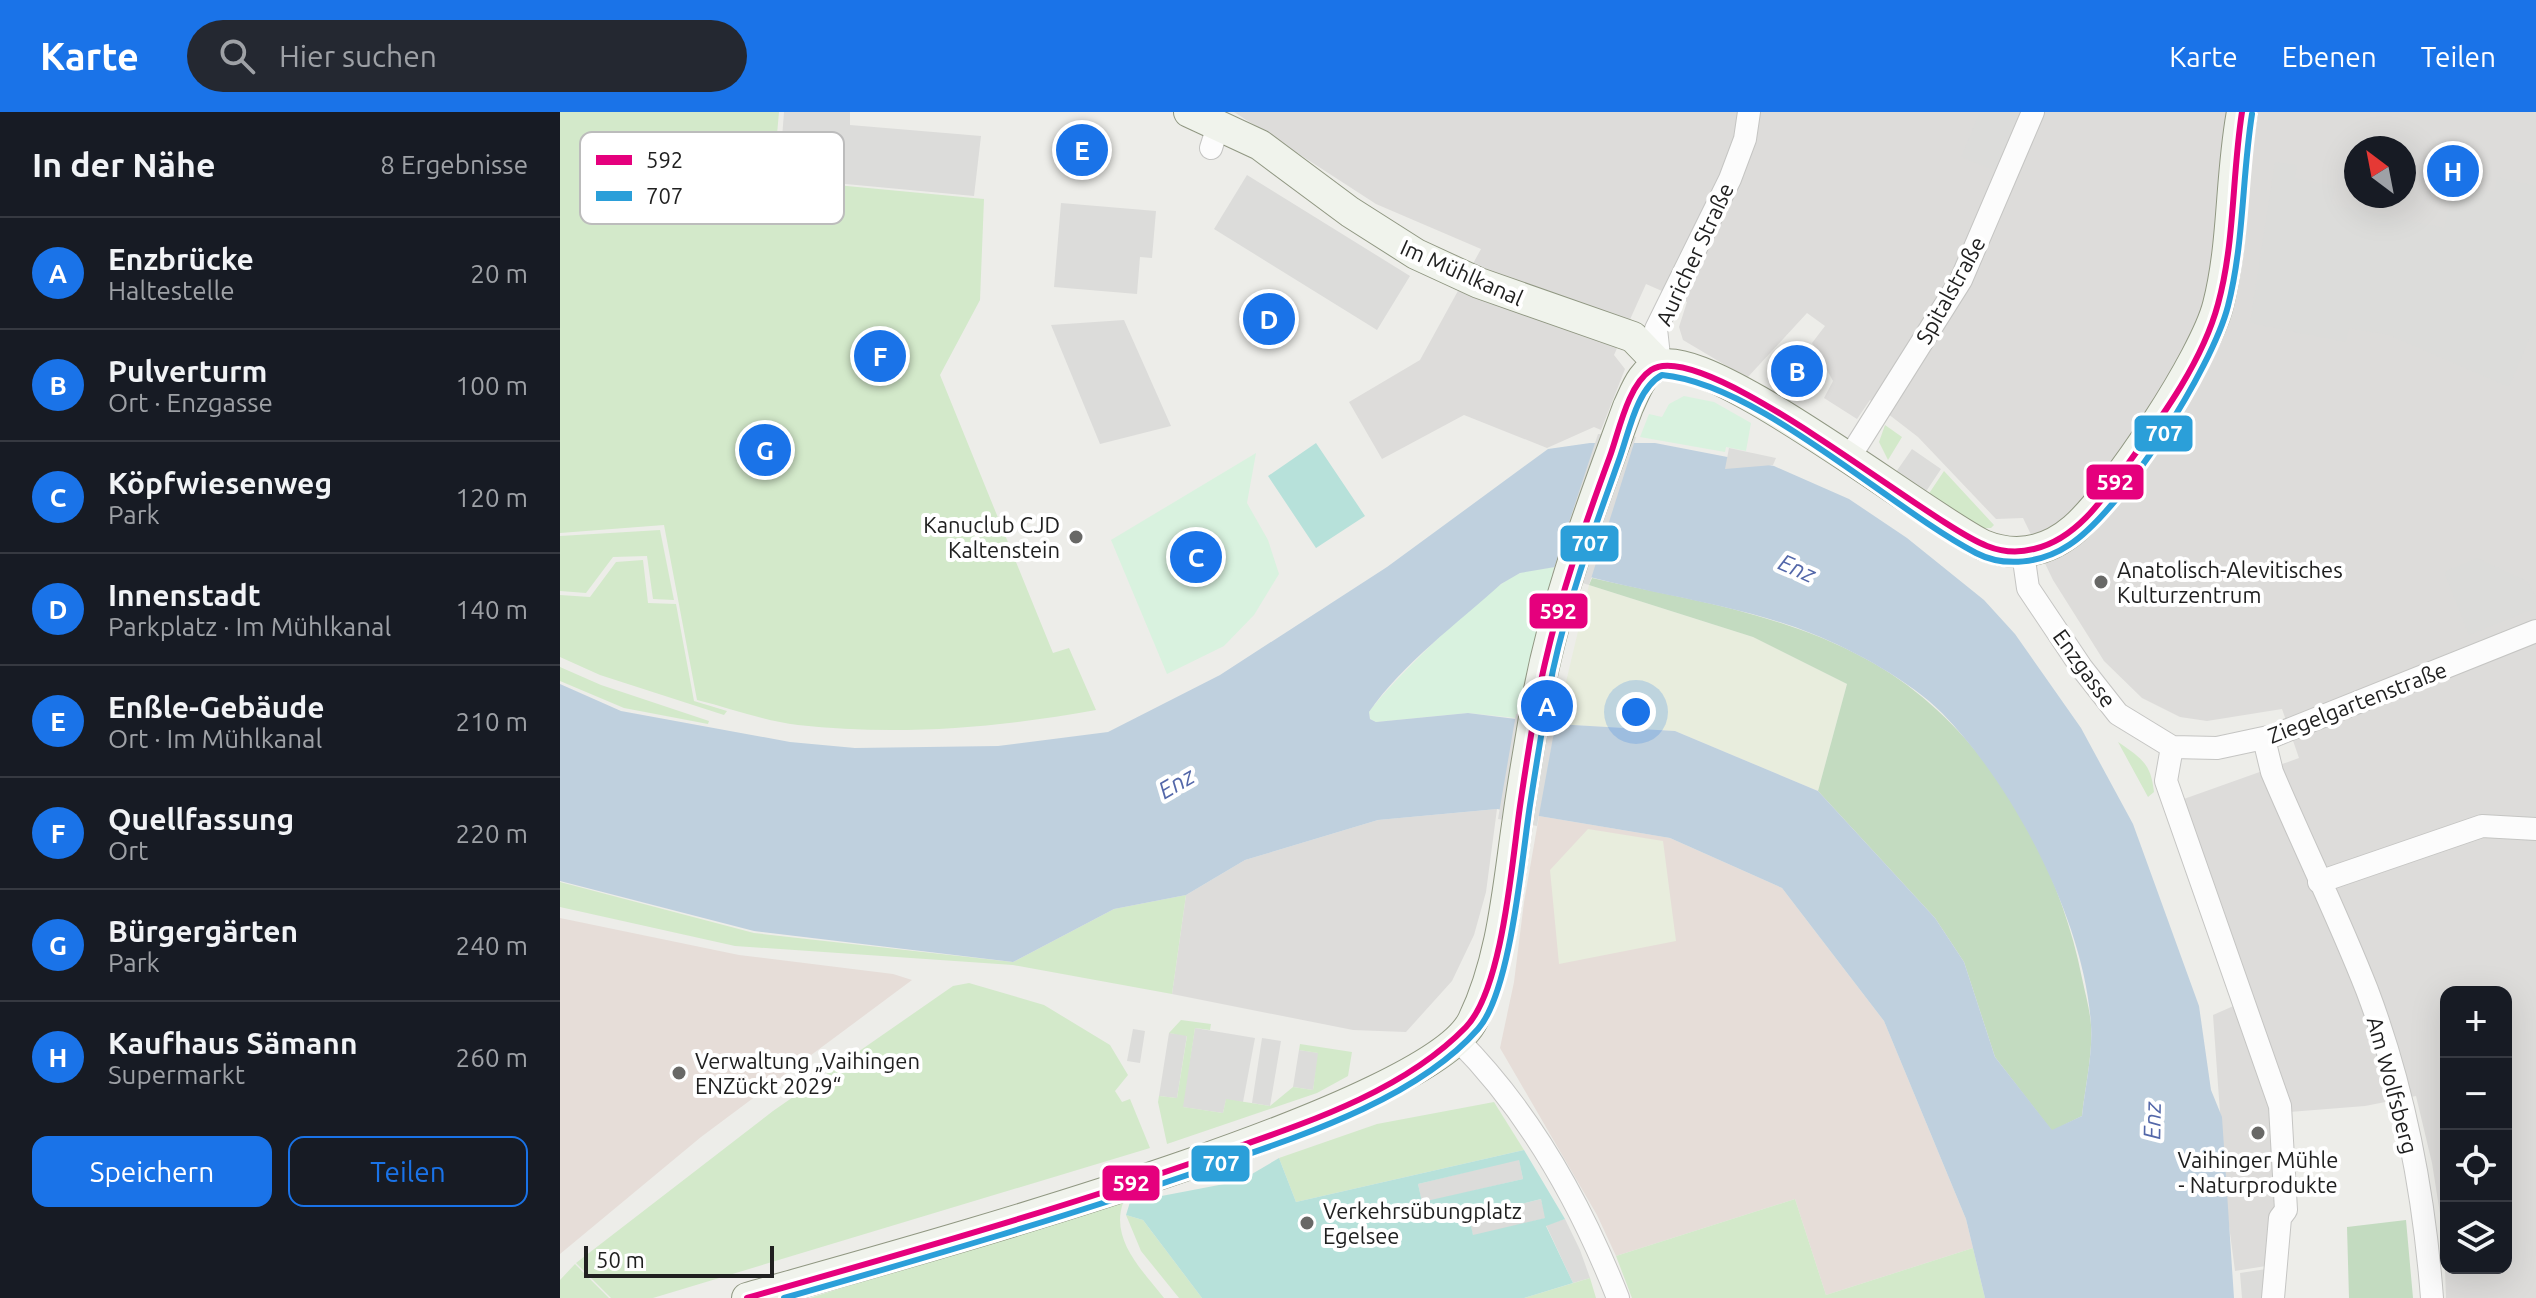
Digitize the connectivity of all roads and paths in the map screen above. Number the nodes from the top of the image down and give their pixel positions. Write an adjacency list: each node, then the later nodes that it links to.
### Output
1 (1189, 112): 5 (street, Im Mühlkanal)
2 (1749, 112): 5 (street, Auricher Straße)
3 (2033, 112): 6 (street, Spitalstraße)
4 (2242, 112): 7 (street)
5 (1660, 365): 6 (street); 13 (street)
6 (1849, 458): 7 (street)
7 (2023, 553): 10 (street, Enzgasse)
8 (2536, 631): 9 (street, Ziegelgartenstraße)
9 (2264, 739): 10 (street, Ziegelgartenstraße); 12 (street, Am Wolfsberg)
10 (2172, 747): 16 (street)
11 (2536, 829): 12 (street)
12 (2319, 882): 17 (street, Am Wolfsberg)
13 (1457, 1039): 14 (street); 15 (street)
14 (747, 1298)
15 (1618, 1298)
16 (2273, 1298)
17 (2432, 1298)

